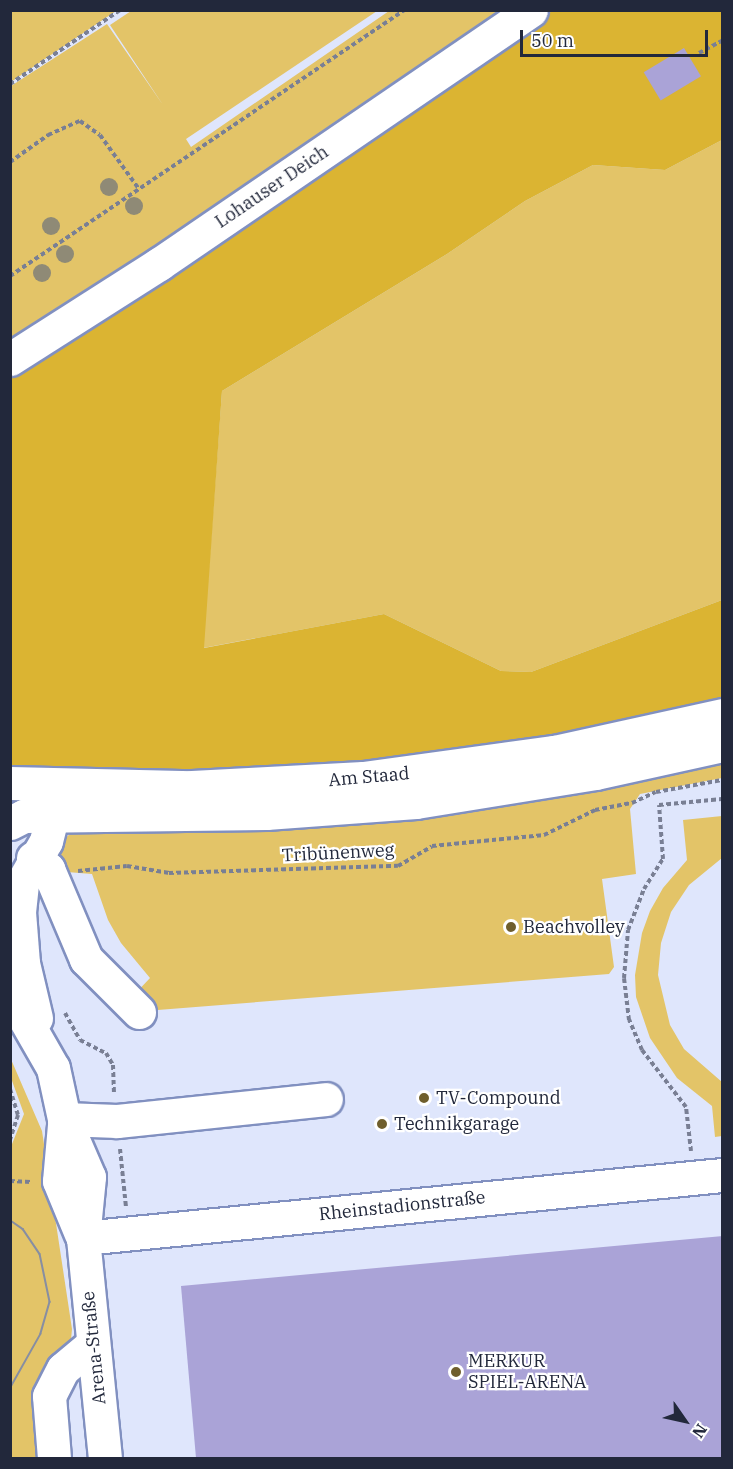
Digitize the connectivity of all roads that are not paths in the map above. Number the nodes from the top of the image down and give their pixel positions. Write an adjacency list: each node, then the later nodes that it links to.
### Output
1 (531, 10): 2 (street, Lohauser Deich)
2 (10, 359)
3 (723, 715): 6 (street, Am Staad)
4 (723, 745): 7 (street, Am Staad)
5 (10, 783): 6 (street, Am Staad)
6 (48, 784): 7 (street)
7 (52, 817): 8 (street, Am Staad); 9 (street)
8 (13, 819)
9 (22, 855): 11 (street); 13 (street, Arena-Straße)
10 (10, 993): 13 (street)
11 (139, 1012)
12 (10, 1033): 13 (street)
13 (58, 1095): 14 (street); 16 (street, Arena-Straße)
14 (326, 1099)
15 (708, 1176): 16 (street, Rheinstadionstraße)
16 (83, 1238): 17 (street, Arena-Straße)
17 (93, 1344): 18 (street); 19 (street, Arena-Straße)
18 (54, 1458)
19 (105, 1458)

